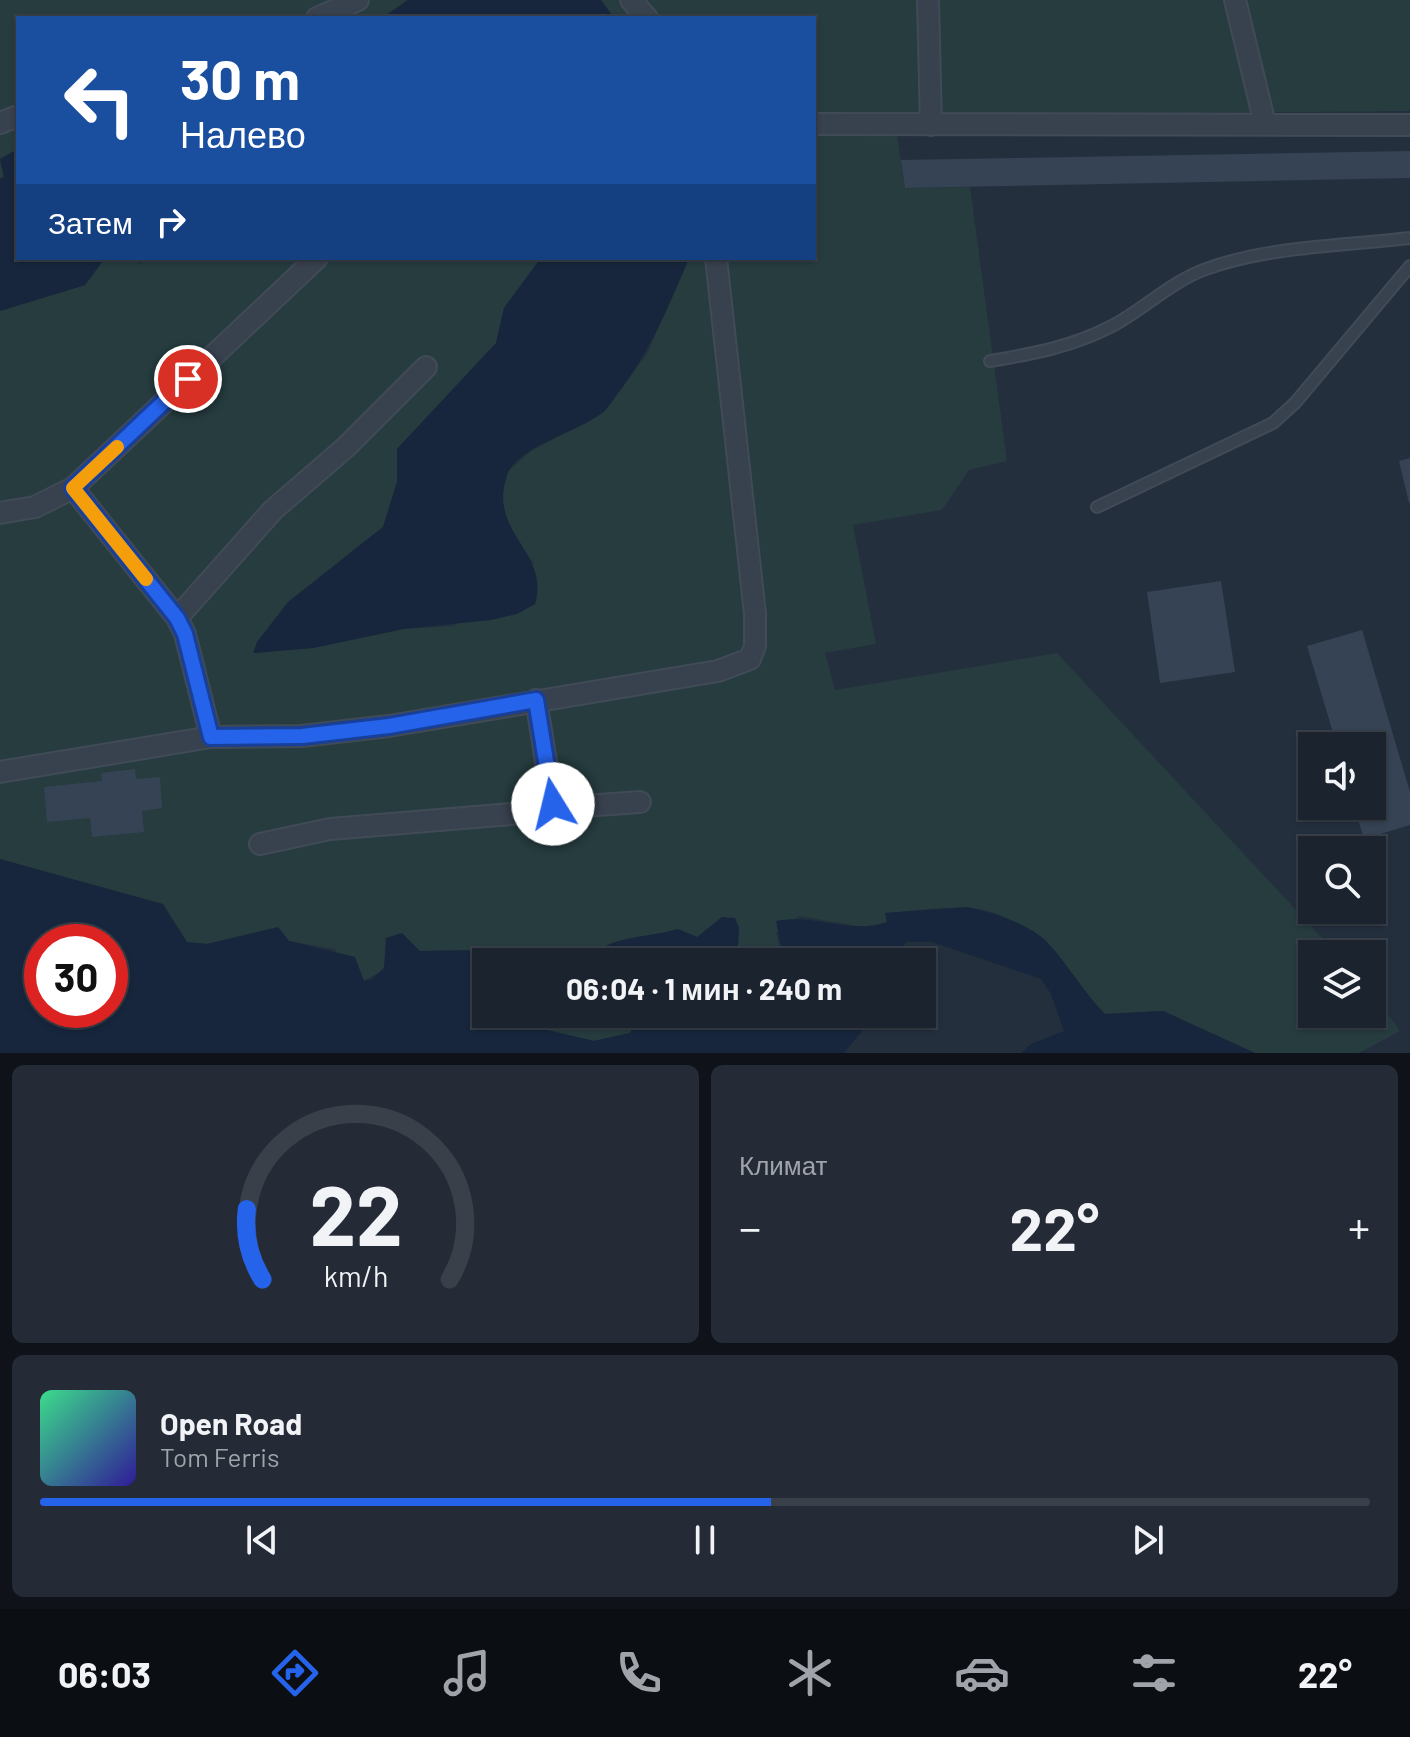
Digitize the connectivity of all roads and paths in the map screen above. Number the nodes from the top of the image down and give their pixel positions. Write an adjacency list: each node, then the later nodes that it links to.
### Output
1 (358, 0): 5 (street)
2 (631, 0): 6 (street)
3 (928, 0): 9 (street)
4 (1235, 0): 8 (street)
5 (322, 16)
6 (645, 16)
7 (816, 124): 9 (street)
8 (1265, 124): 9 (street); 10 (street)
9 (931, 125)
10 (1410, 125)
11 (1410, 238): 15 (lane)
12 (315, 260): 17 (street)
13 (716, 260): 21 (street)
14 (1410, 266): 18 (lane)
15 (990, 361)
16 (426, 367): 20 (street)
17 (73, 488): 19 (street); 20 (street)
18 (1097, 507)
19 (0, 513)
20 (177, 618): 22 (street)
21 (536, 700): 22 (street); 25 (street)
22 (211, 737): 23 (street)
23 (0, 772)
24 (640, 802): 25 (street)
25 (553, 804): 26 (street)
26 (260, 844)

